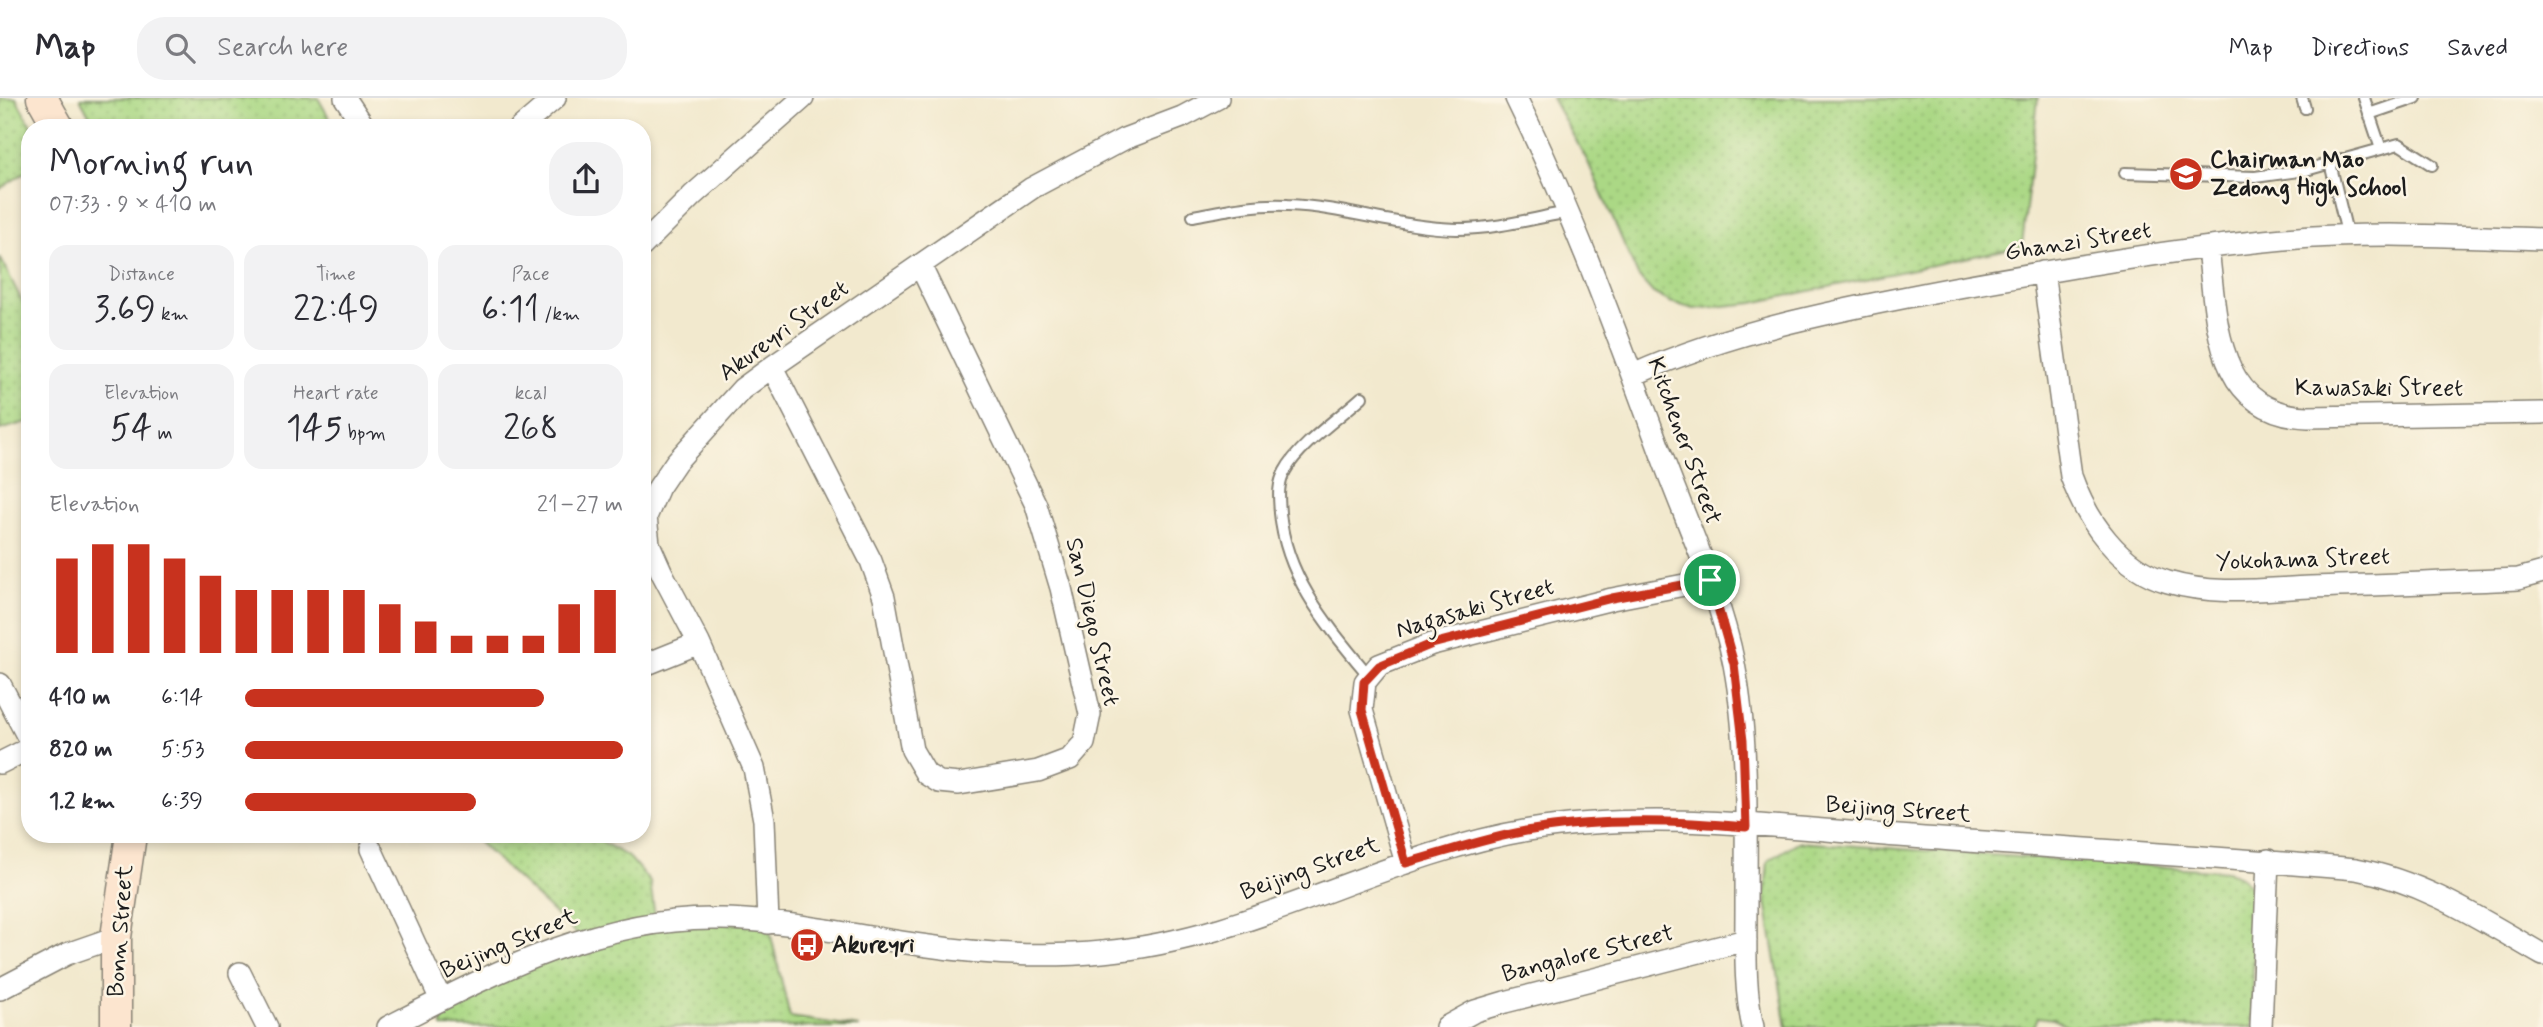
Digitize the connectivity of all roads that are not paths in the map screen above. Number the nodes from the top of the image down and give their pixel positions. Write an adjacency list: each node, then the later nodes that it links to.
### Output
1 (42, 98): 9 (street)
2 (345, 98): 10 (street)
3 (555, 98): 11 (street)
4 (803, 98): 18 (street)
5 (1218, 98): 22 (street, Akureyri Street)
6 (1516, 98): 16 (street, Kitchener Street)
7 (2416, 98): 8 (lane)
8 (2366, 105): 12 (lane)
9 (54, 119)
10 (359, 119)
11 (530, 119)
12 (2381, 149): 13 (lane); 14 (lane)
13 (2330, 163): 15 (lane); 19 (lane)
14 (2432, 165)
15 (2125, 173)
16 (1568, 212): 17 (lane); 25 (street, Kitchener Street)
17 (1193, 216)
18 (651, 237)
19 (2348, 237): 20 (street, Ghanzi Street); 21 (street, Ghanzi Street)
20 (2543, 239)
21 (2208, 249): 23 (street, Ghanzi Street); 27 (street, Kawasaki Street)
22 (920, 265): 24 (street, Akureyri Street); 24 (street, San Diego Street)
23 (2043, 272): 25 (street, Ghanzi Street); 30 (street, Yokohama Street)
24 (772, 367): 28 (street, Akureyri Street)
25 (1633, 375): 31 (street, Kitchener Street)
26 (1362, 397): 34 (lane)
27 (2543, 413)
28 (651, 503)
29 (651, 549): 32 (street, Akureyri Street)
30 (2543, 572)
31 (1710, 580): 34 (street, Nagasaki Street); 39 (street, Kitchener Street)
32 (699, 643): 33 (street); 44 (street, Akureyri Street)
33 (651, 662)
34 (1369, 676): 43 (street)
35 (0, 684): 36 (street)
36 (21, 724)
37 (21, 752): 38 (street)
38 (0, 763)
39 (1746, 827): 42 (street, Beijing Street); 43 (street, Beijing Street); 46 (street, Kitchener Street)
40 (130, 843): 45 (street, Bonn Street)
41 (371, 849): 50 (street)
42 (2268, 860): 47 (street, Beijing Street); 56 (street)
43 (1406, 863): 44 (street, Beijing Street)
44 (768, 923): 50 (street, Beijing Street)
45 (116, 937): 49 (street); 51 (street, Bonn Street)
46 (1746, 940): 54 (street, Bangalore Street); 55 (street, Kitchener Street)
47 (2543, 954)
48 (240, 972): 52 (street)
49 (0, 989)
50 (440, 1000): 53 (street, Beijing Street)
51 (116, 1027)
52 (267, 1027)
53 (388, 1027)
54 (1446, 1027)
55 (1753, 1027)
56 (2261, 1027)

